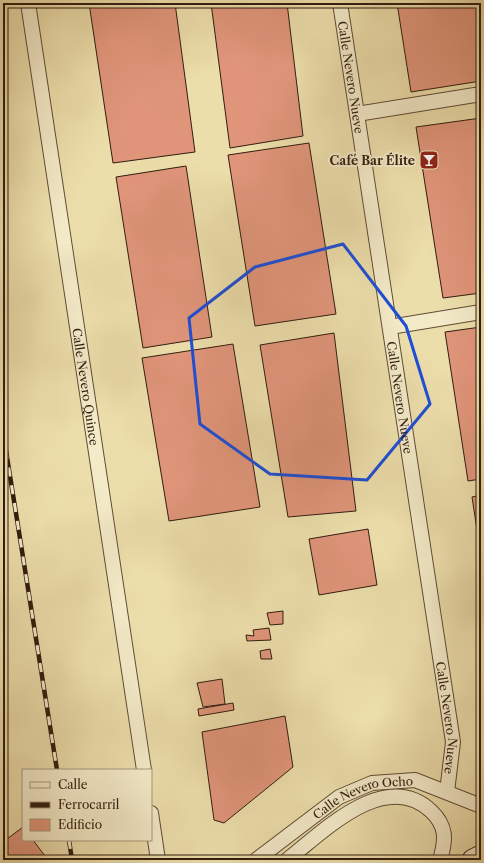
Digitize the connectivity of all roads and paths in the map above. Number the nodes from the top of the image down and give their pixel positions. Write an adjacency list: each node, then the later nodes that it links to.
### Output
1 (28, 3): 7 (street, Calle Nevero Quince)
2 (340, 3): 4 (street, Calle Nevero Nueve)
3 (481, 94): 4 (street)
4 (357, 114): 6 (street, Calle Nevero Nueve)
5 (481, 312): 6 (street)
6 (390, 327): 8 (street, Calle Nevero Nueve)
7 (144, 769)
8 (447, 792): 9 (street, Calle Nevero Ocho); 13 (street, Calle Nevero Ocho)
9 (481, 806)
10 (152, 819): 12 (street)
11 (481, 856): 16 (main road)
12 (159, 859)
13 (256, 860)
14 (287, 860): 15 (street, Calle Nevero Ocho)
15 (440, 860)
16 (473, 860)

